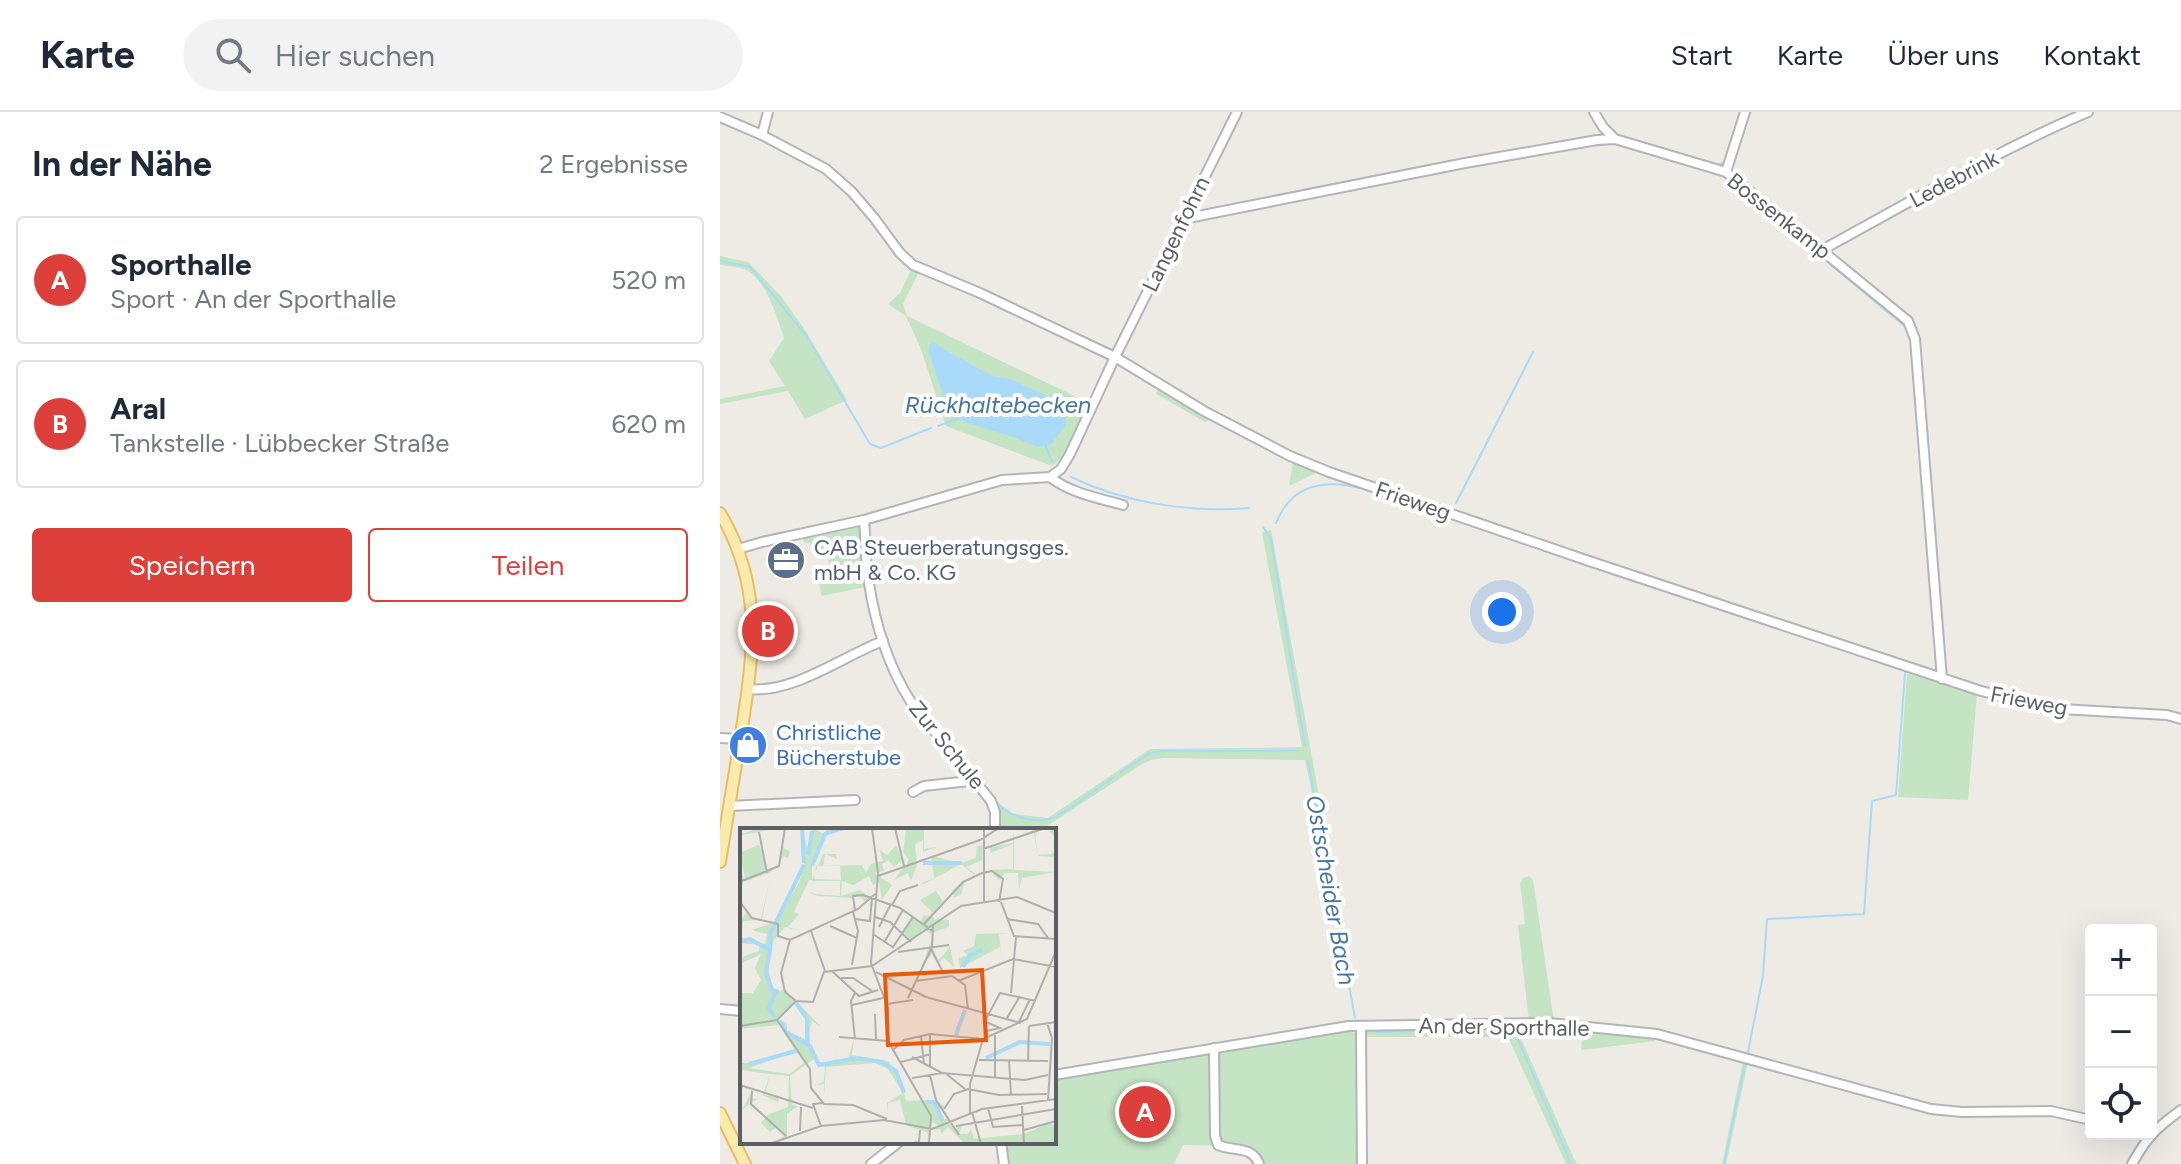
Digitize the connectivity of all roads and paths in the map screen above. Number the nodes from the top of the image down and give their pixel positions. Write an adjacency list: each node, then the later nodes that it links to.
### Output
1 (768, 112): 8 (street)
2 (1237, 112): 12 (street, Langenfohrn)
3 (1594, 112): 7 (street)
4 (1745, 112): 11 (street)
5 (2088, 112): 13 (street, Ledebrink)
6 (720, 117): 8 (street, Frieweg)
7 (1603, 127): 9 (street); 10 (street)
8 (762, 135): 14 (street, Frieweg)
9 (1615, 139): 10 (street, Bossenkamp); 11 (street, Bossenkamp)
10 (1597, 140): 12 (street, Bossenkamp)
11 (1726, 172): 13 (street, Bossenkamp)
12 (1183, 219): 14 (street, Langenfohrn)
13 (1822, 250): 21 (street, Bossenkamp)
14 (1115, 357): 15 (street, Langenfohrn); 21 (street, Frieweg)
15 (1050, 477): 16 (street); 18 (street)
16 (1123, 505)
17 (720, 513): 19 (main road)
18 (864, 520): 19 (street); 20 (street, Zur Schule)
19 (738, 549): 22 (main road)
20 (883, 641): 22 (street); 26 (street, Zur Schule)
21 (1942, 679): 23 (street, Frieweg)
22 (748, 689): 25 (main road)
23 (2181, 719)
24 (720, 738): 25 (street)
25 (740, 739): 29 (main road)
26 (973, 778): 27 (street); 30 (street, Zur Schule)
27 (913, 792)
28 (855, 800): 29 (street)
29 (730, 806): 31 (main road)
30 (995, 828)
31 (722, 840): 32 (main road)
32 (720, 862)
33 (720, 1009): 34 (street)
34 (740, 1011)
35 (1361, 1027): 36 (street, An der Sporthalle); 40 (street, An der Sporthalle); 47 (street)
36 (1214, 1048): 37 (street, An der Sporthalle); 46 (street)
37 (1056, 1075)
38 (2181, 1110): 48 (street)
39 (720, 1113): 43 (main road)
40 (2085, 1119)
41 (896, 1144): 44 (street)
42 (1001, 1144): 45 (street)
43 (745, 1164)
44 (871, 1164)
45 (1004, 1164)
46 (1259, 1164)
47 (1362, 1164)
48 (2132, 1164)

